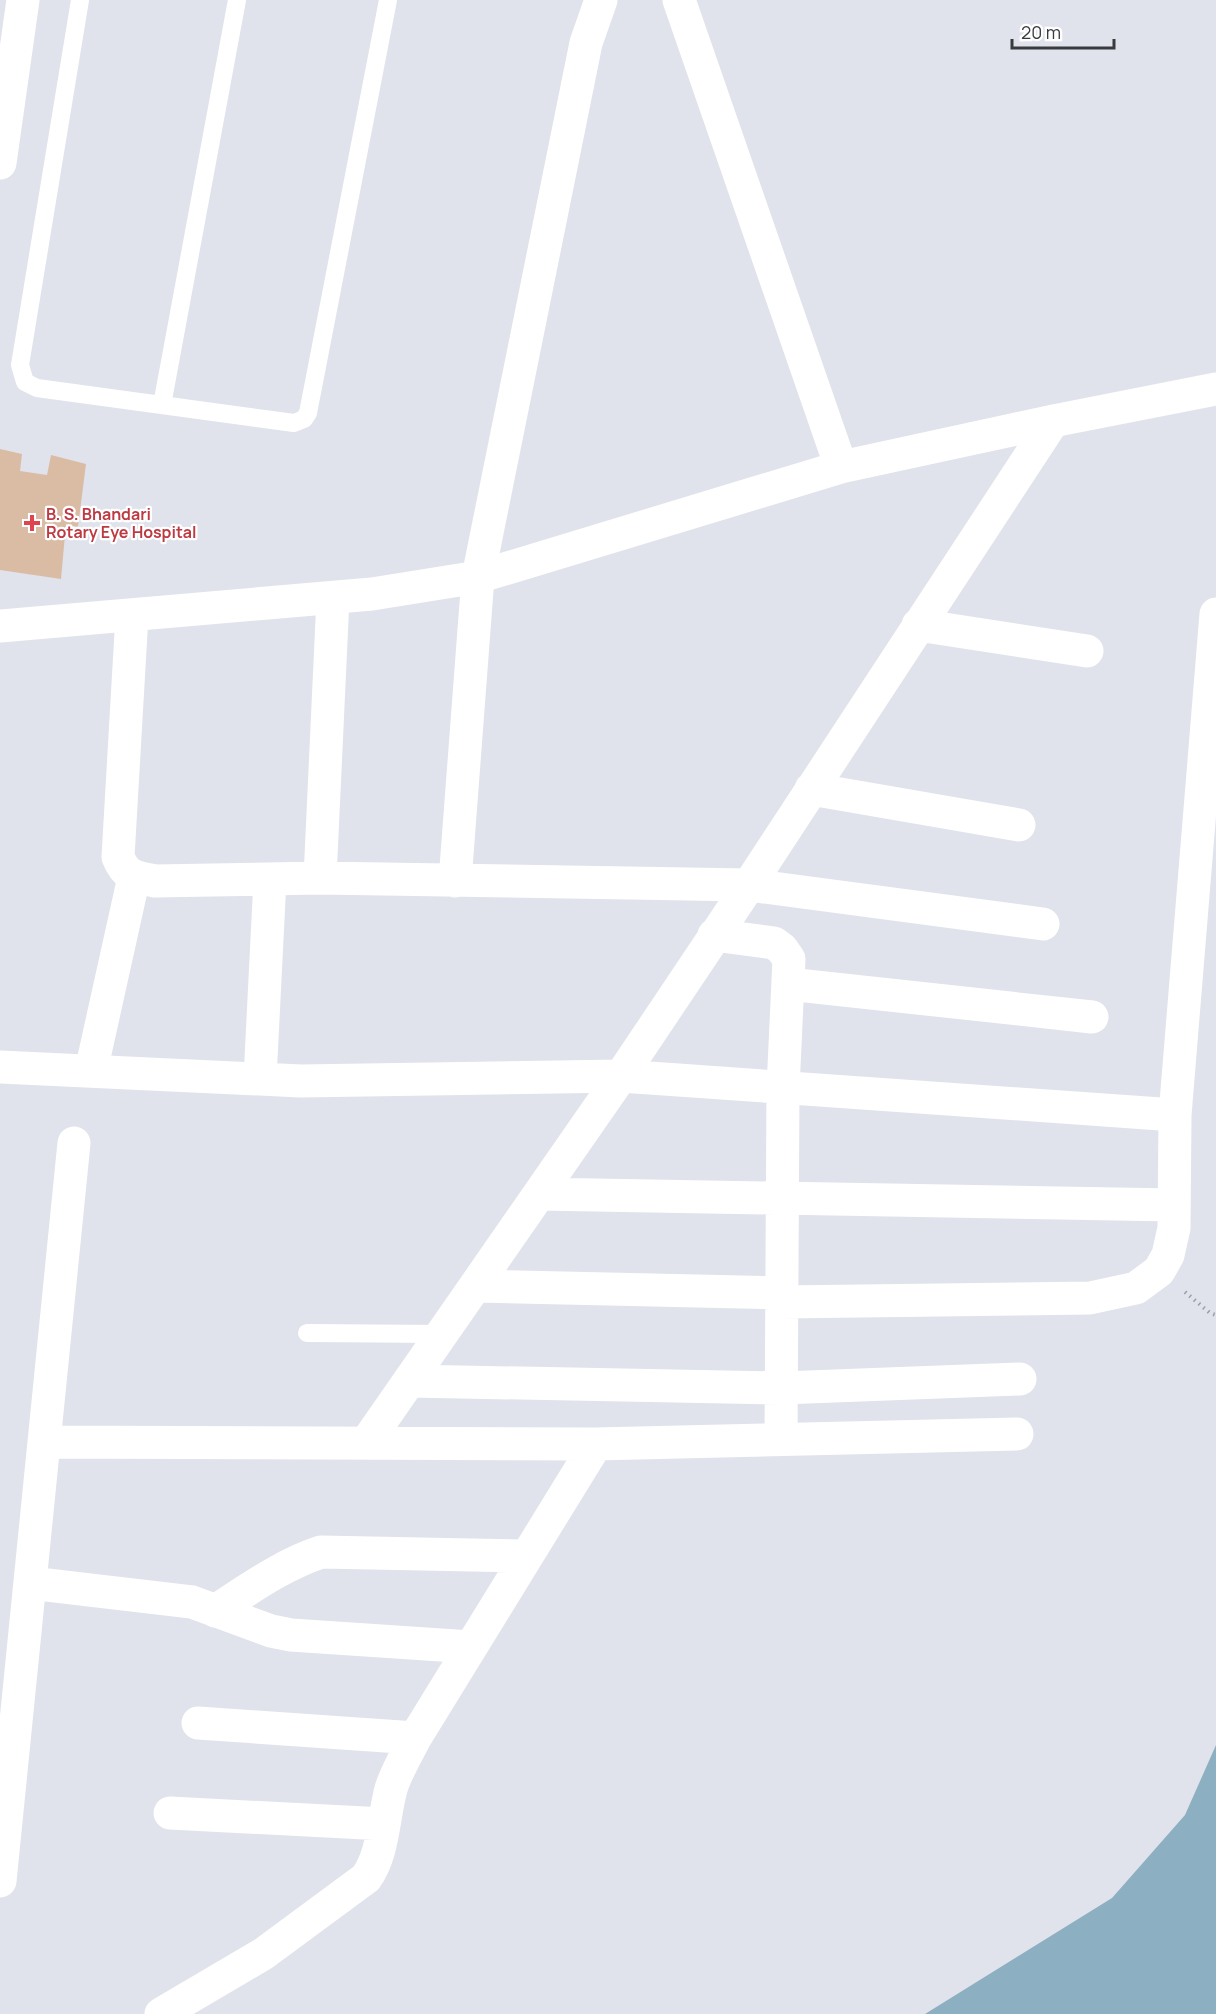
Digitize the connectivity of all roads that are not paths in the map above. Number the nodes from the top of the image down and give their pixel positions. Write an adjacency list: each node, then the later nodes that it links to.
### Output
1 (23, 0): 7 (street)
2 (80, 0): 9 (lane)
3 (237, 0): 9 (lane)
4 (388, 0): 9 (lane)
5 (602, 0): 12 (street)
6 (679, 0): 11 (street)
7 (0, 163)
8 (1216, 389): 10 (street)
9 (162, 405)
10 (1053, 421): 11 (street); 16 (street)
11 (841, 467): 12 (street)
12 (478, 578): 13 (street); 24 (street)
13 (333, 598): 15 (street); 22 (street)
14 (1216, 614): 35 (street)
15 (132, 615): 17 (street); 21 (street)
16 (918, 625): 18 (street); 19 (street)
17 (0, 626)
18 (1087, 651)
19 (811, 789): 20 (street); 25 (street)
20 (1019, 825)
21 (134, 877): 23 (street); 31 (street)
22 (320, 878): 23 (street); 24 (street)
23 (270, 879): 33 (street)
24 (455, 881): 25 (street)
25 (749, 885): 26 (street); 27 (street)
26 (1043, 924)
27 (714, 935): 28 (street); 32 (street)
28 (788, 984): 29 (street); 34 (street)
29 (1092, 1017)
30 (0, 1067): 31 (street)
31 (91, 1071): 33 (street)
32 (621, 1076): 33 (street); 34 (street); 37 (street)
33 (260, 1078)
34 (783, 1088): 35 (street); 38 (street)
35 (1174, 1115): 39 (street)
36 (74, 1143): 49 (street)
37 (539, 1194): 38 (street); 40 (street)
38 (783, 1199): 39 (street); 41 (street)
39 (1174, 1204): 41 (street)
40 (476, 1286): 41 (street); 43 (street)
41 (782, 1298): 46 (street)
42 (307, 1333): 43 (lane)
43 (442, 1334): 45 (street)
44 (1020, 1379): 46 (street)
45 (409, 1381): 46 (street); 50 (street)
46 (782, 1388): 48 (street)
47 (1017, 1434): 48 (street)
48 (781, 1439): 51 (street)
49 (44, 1442): 50 (street); 53 (street)
50 (366, 1443): 51 (street)
51 (596, 1444): 52 (street)
52 (527, 1556): 54 (street); 55 (street)
53 (30, 1583): 54 (street); 60 (street)
54 (215, 1611): 55 (street)
55 (471, 1647): 57 (street)
56 (198, 1723): 57 (street)
57 (415, 1738): 59 (street)
58 (171, 1813): 59 (street)
59 (384, 1824): 61 (street)
60 (0, 1881)
61 (161, 2014)

